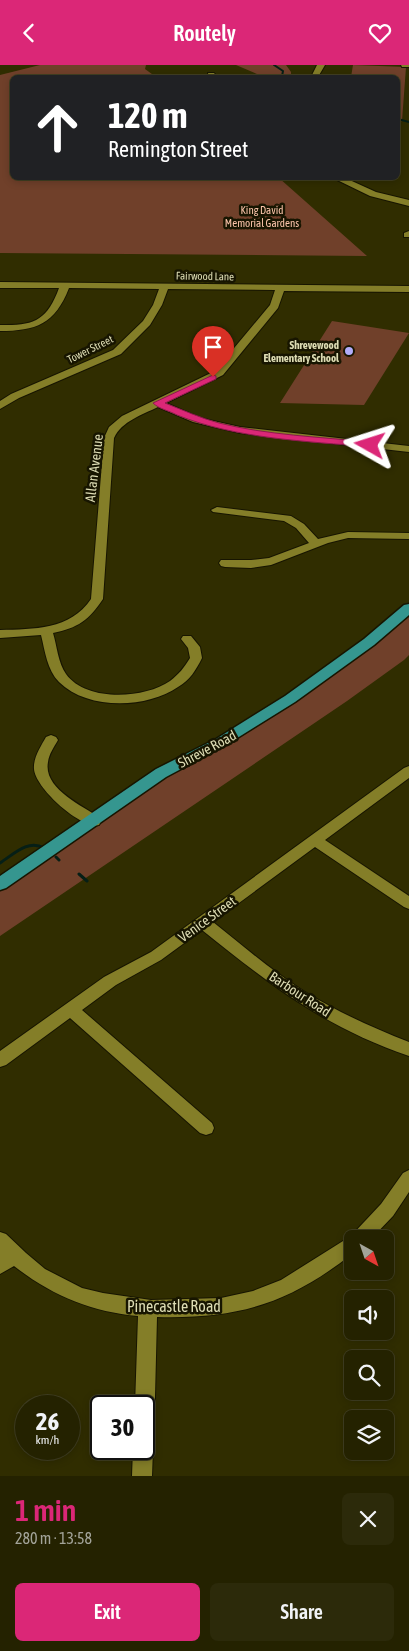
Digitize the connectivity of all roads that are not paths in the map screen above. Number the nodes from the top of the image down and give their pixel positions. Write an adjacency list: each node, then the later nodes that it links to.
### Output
1 (341, 180): 2 (street)
2 (409, 203)
3 (0, 285): 4 (street, Fairwood Lane)
4 (65, 285): 5 (street, Fairwood Lane); 8 (street)
5 (164, 287): 6 (street, Fairwood Lane); 10 (street, Tower Street)
6 (280, 288): 7 (street, Fairwood Lane); 9 (street, Allan Avenue)
7 (409, 289)
8 (0, 328)
9 (158, 403): 11 (street); 18 (street, Allan Avenue)
10 (1, 404)
11 (240, 430): 12 (street)
12 (409, 449)
13 (217, 510): 15 (street)
14 (409, 536): 15 (street)
15 (316, 544): 16 (street)
16 (225, 563)
17 (409, 608): 23 (main road, Shreve Road)
18 (46, 631): 19 (street, Allan Avenue); 20 (street)
19 (0, 634)
20 (187, 639)
21 (51, 740): 23 (street)
22 (409, 771): 24 (street, Venice Street)
23 (94, 821): 25 (main road, Shreve Road)
24 (315, 840): 26 (street); 27 (street, Venice Street)
25 (0, 884)
26 (409, 903)
27 (202, 922): 28 (street, Venice Street); 29 (street, Barbour Road)
28 (70, 1009): 30 (street, Venice Street); 31 (street)
29 (409, 1049)
30 (0, 1060)
31 (206, 1128)
32 (409, 1178): 33 (street)
33 (368, 1230)
34 (0, 1240): 36 (street, Pinecastle Road)
35 (344, 1250): 37 (street, Pinecastle Road)
36 (7, 1260): 37 (street, Pinecastle Road)
37 (148, 1309): 38 (street)
38 (145, 1395)
39 (143, 1460): 40 (street)
40 (142, 1476)

